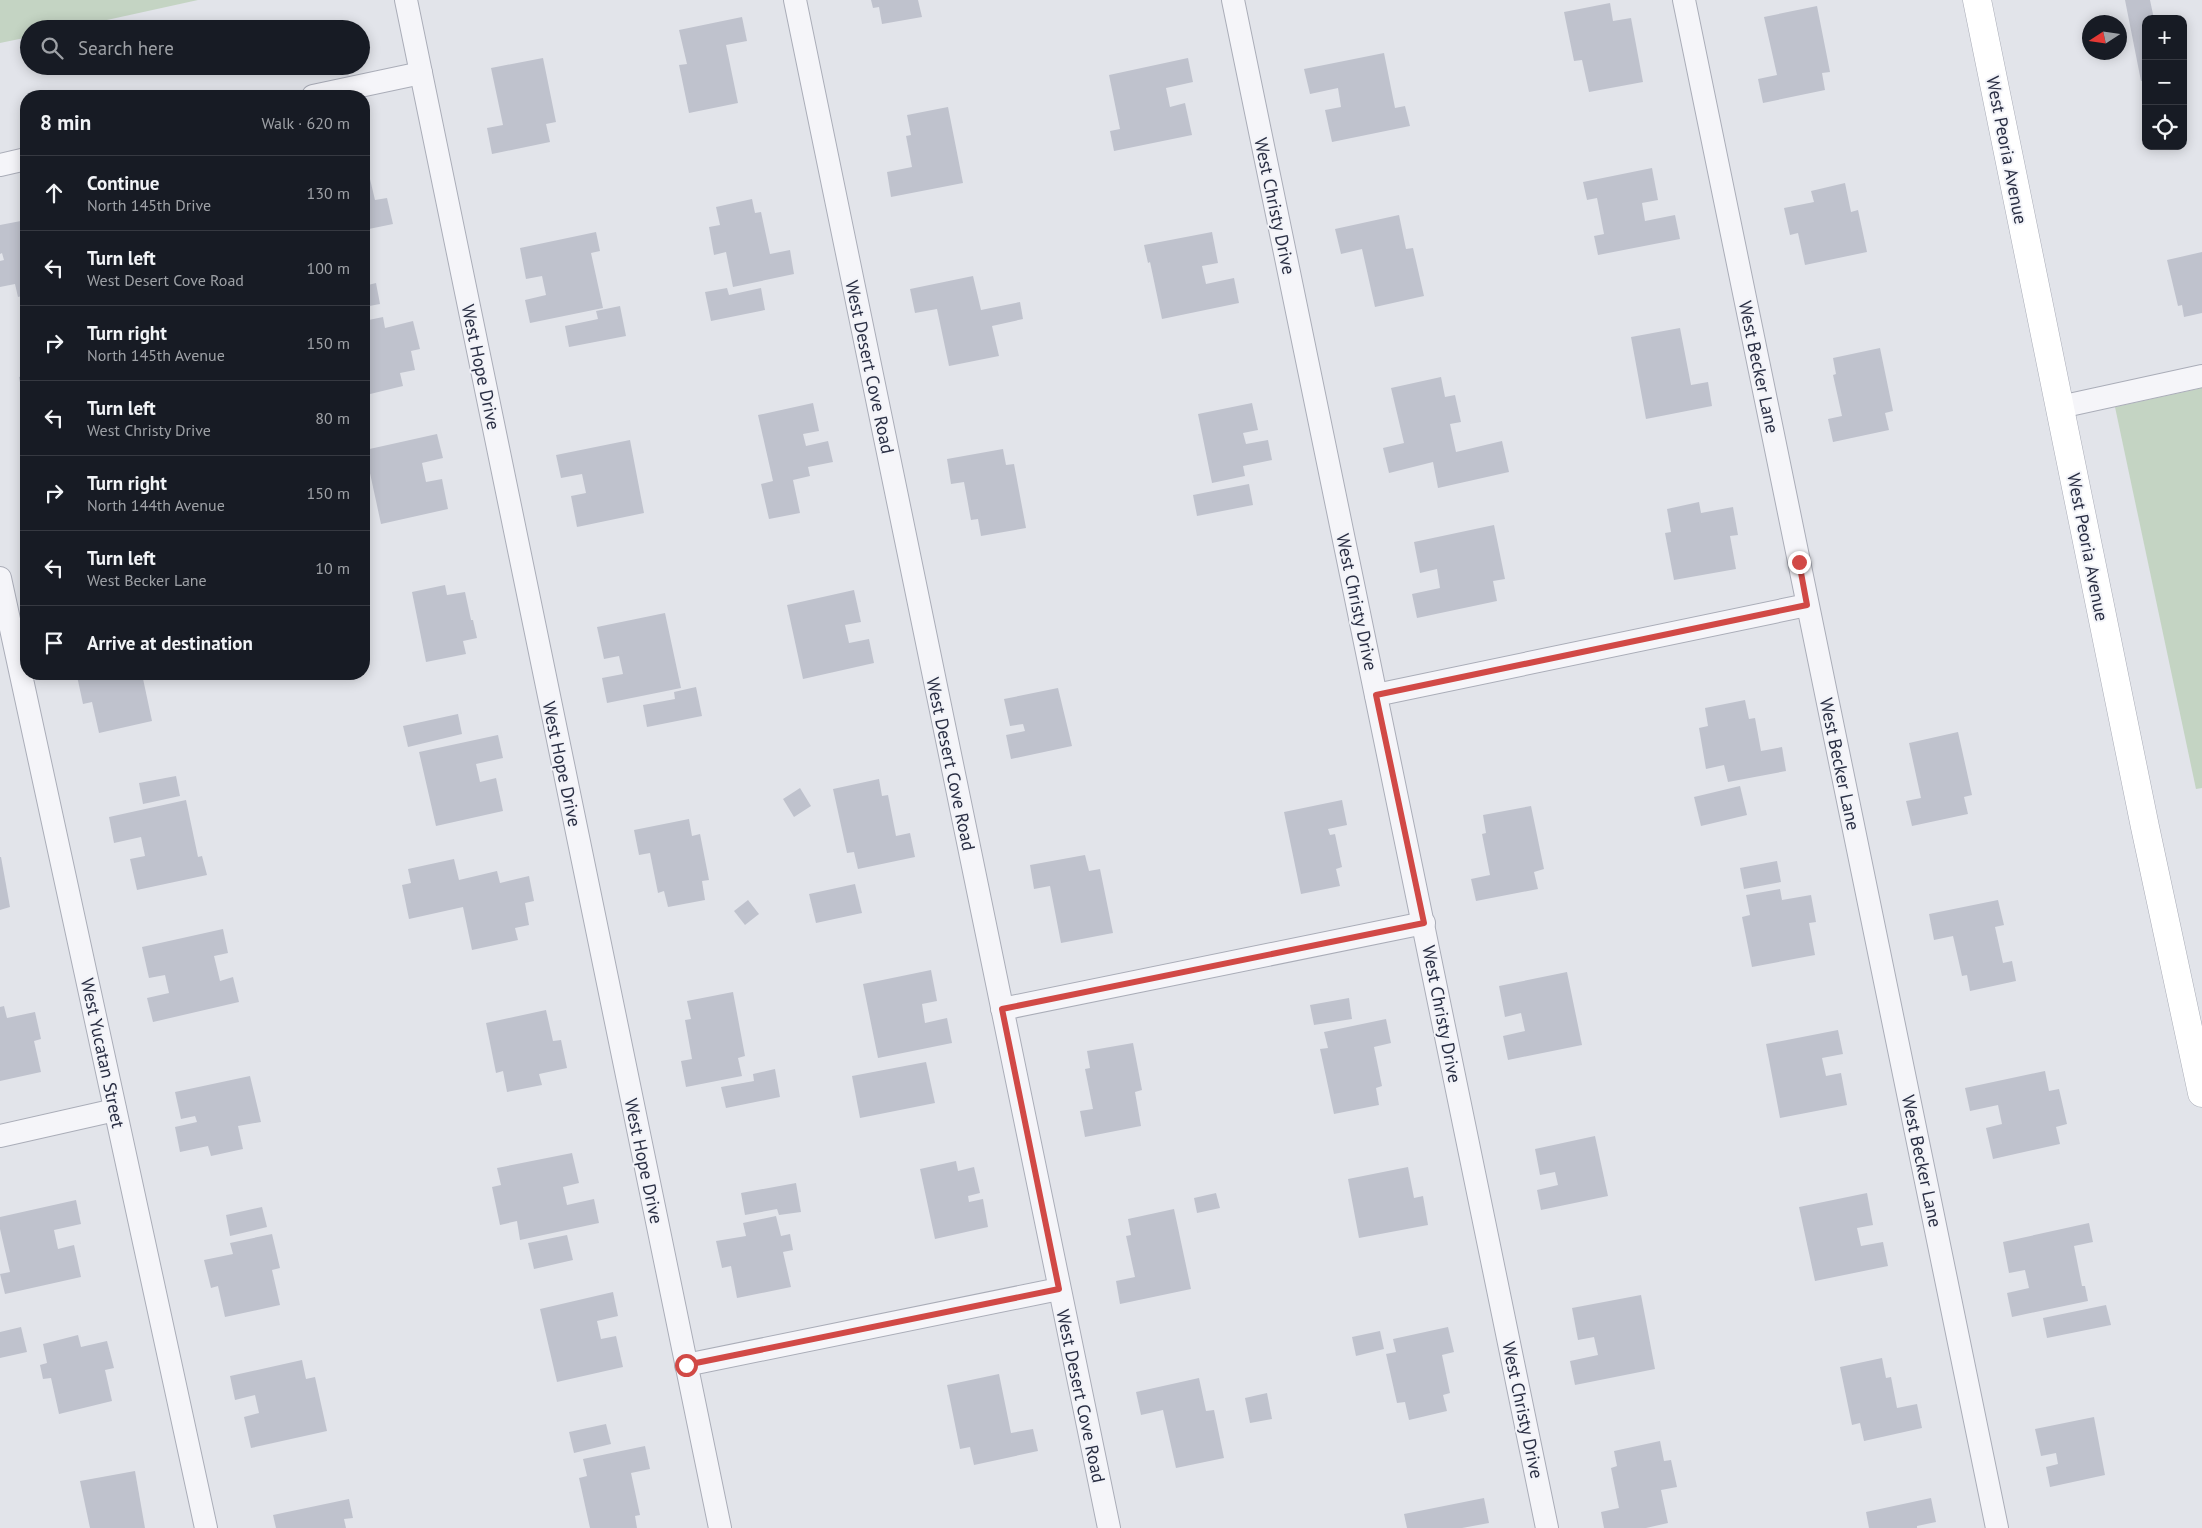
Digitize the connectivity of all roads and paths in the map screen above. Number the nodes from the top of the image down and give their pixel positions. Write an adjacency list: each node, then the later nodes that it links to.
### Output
1 (406, 0): 6 (street, West Hope Drive)
2 (795, 0): 18 (street, West Desert Cove Road)
3 (1233, 0): 16 (street, West Christy Drive)
4 (1684, 0): 13 (street, West Becker Lane)
5 (1977, 0): 11 (main road, West Peoria Avenue)
6 (421, 73): 7 (street); 23 (street, West Hope Drive)
7 (341, 90)
8 (20, 160): 9 (street)
9 (0, 164)
10 (2202, 376): 11 (street)
11 (2060, 407): 19 (main road, West Peoria Avenue)
12 (0, 578): 14 (street, West Yucatan Street)
13 (1807, 605): 16 (street); 28 (street, West Becker Lane)
14 (20, 671)
15 (22, 680): 20 (street, West Yucatan Street)
16 (1376, 695): 17 (street, West Christy Drive)
17 (1424, 923): 18 (street); 27 (street, West Christy Drive)
18 (1002, 1009): 22 (street, West Desert Cove Road)
19 (2202, 1093)
20 (115, 1110): 21 (street); 24 (street, West Yucatan Street)
21 (0, 1136)
22 (1059, 1289): 23 (street); 26 (street, West Desert Cove Road)
23 (686, 1365): 25 (street, West Hope Drive)
24 (206, 1528)
25 (720, 1528)
26 (1108, 1528)
27 (1547, 1528)
28 (1997, 1528)

